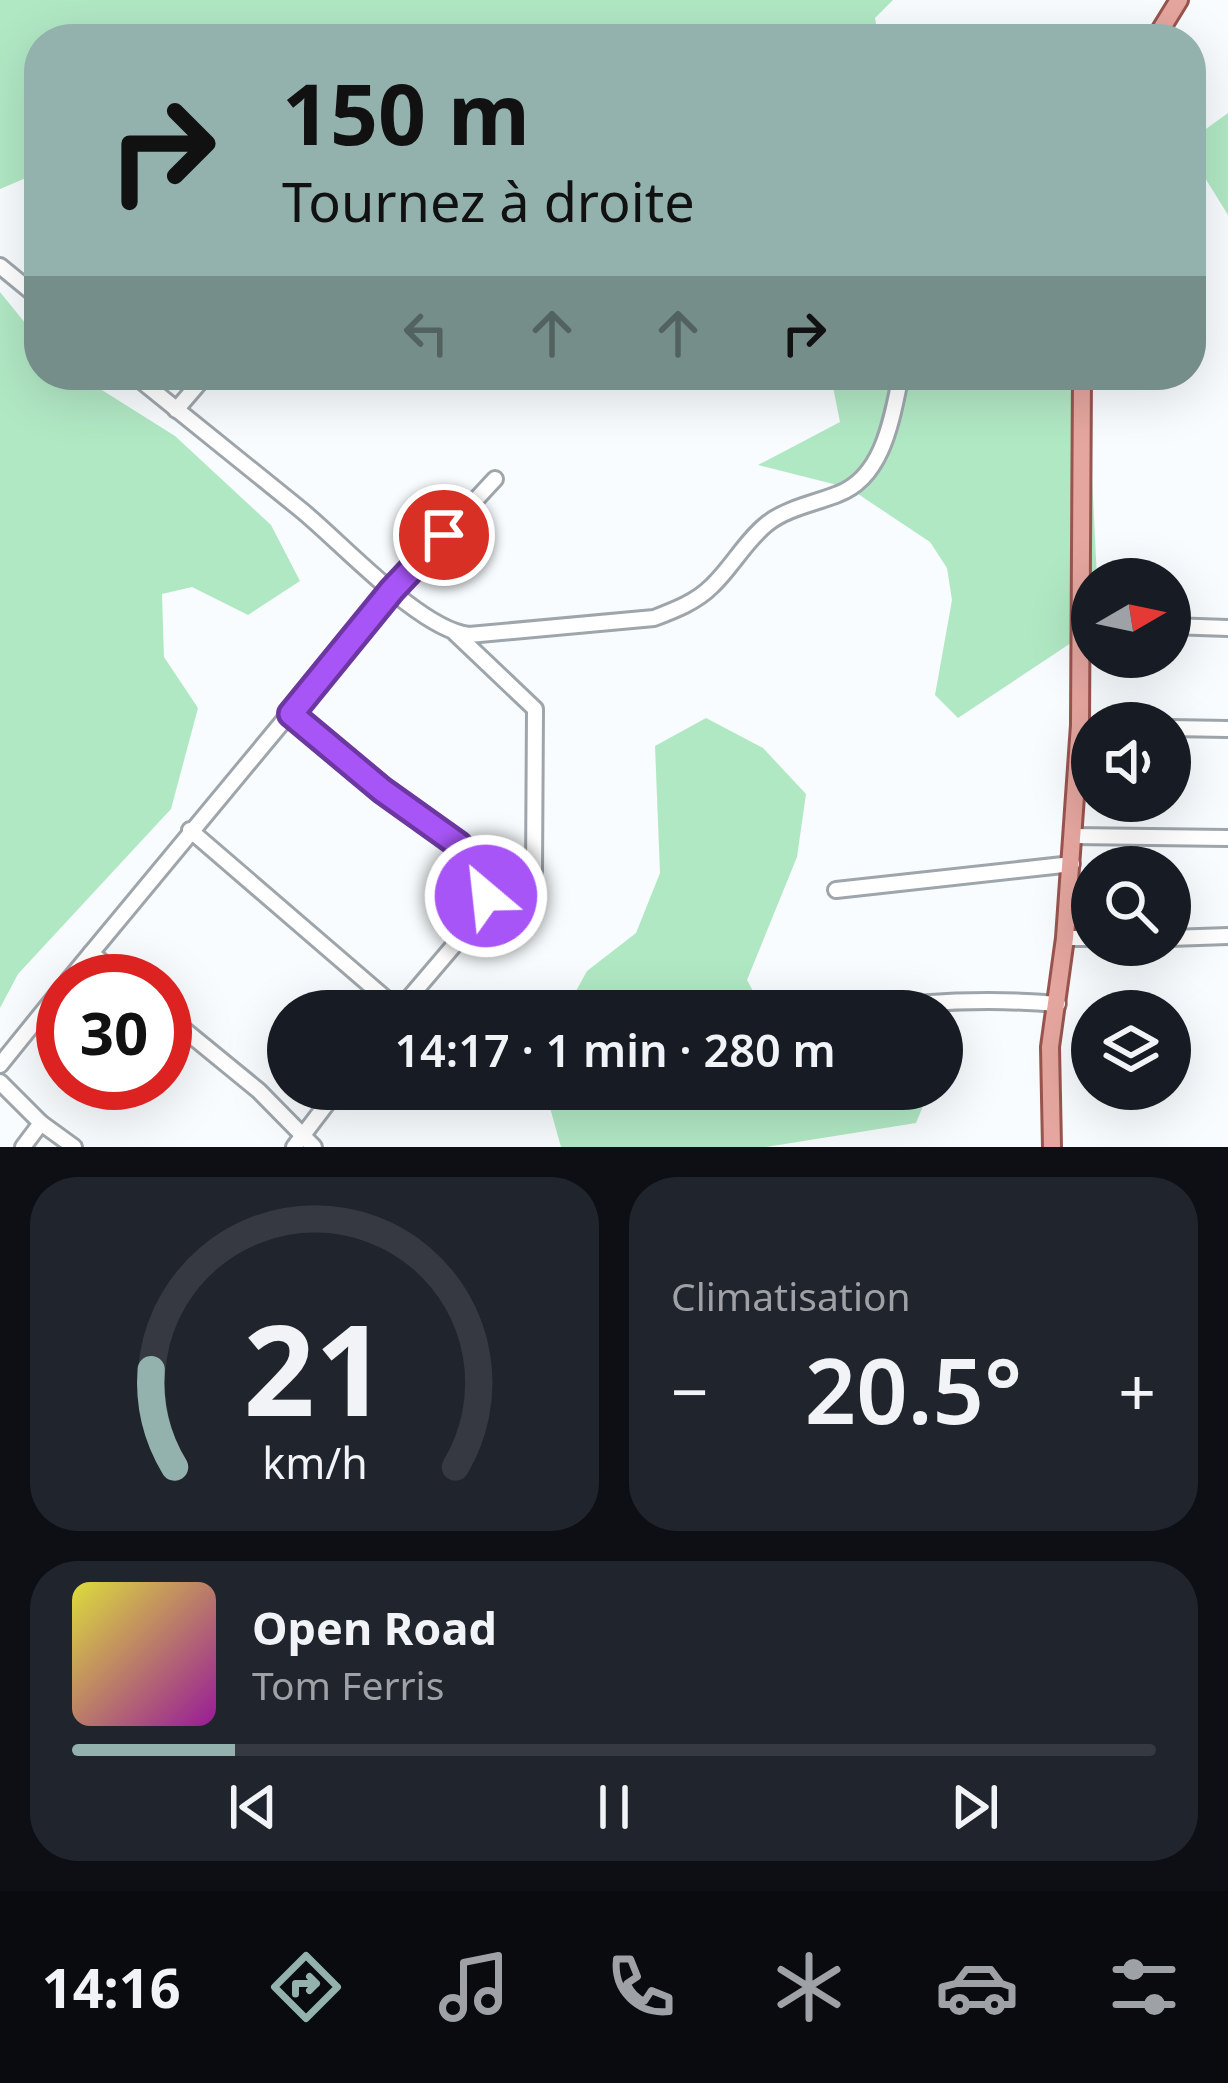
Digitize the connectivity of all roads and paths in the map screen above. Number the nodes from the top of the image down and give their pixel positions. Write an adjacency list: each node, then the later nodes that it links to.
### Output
1 (0, 266): 2 (street)
2 (24, 286)
3 (152, 390): 7 (street)
4 (193, 390): 7 (street)
5 (898, 390): 13 (street)
6 (1082, 390): 9 (main road)
7 (176, 410): 10 (street)
8 (495, 479): 10 (street)
9 (1085, 558)
10 (392, 590): 13 (street); 14 (street)
11 (1191, 627): 12 (street)
12 (1228, 628)
13 (455, 633): 23 (street)
14 (291, 714): 18 (street); 32 (street)
15 (1191, 728): 16 (street)
16 (1228, 729)
17 (1075, 822): 19 (main road)
18 (190, 830): 30 (street); 31 (street)
19 (1073, 836): 20 (street); 21 (main road)
20 (1228, 838)
21 (1073, 846)
22 (1071, 864): 25 (street)
23 (534, 872)
24 (1071, 875): 28 (main road)
25 (836, 890)
26 (1228, 936): 27 (street)
27 (1191, 937)
28 (1065, 938): 29 (street); 34 (main road)
29 (1071, 938)
30 (91, 953)
31 (375, 990)
32 (415, 990)
33 (963, 999): 34 (street)
34 (1058, 1004): 44 (main road)
35 (36, 1020): 37 (street)
36 (192, 1036): 41 (street)
37 (0, 1065)
38 (0, 1082): 40 (street)
39 (325, 1110): 41 (street)
40 (41, 1124): 42 (street); 43 (street)
41 (303, 1144)
42 (23, 1147)
43 (74, 1147)
44 (1052, 1147)

